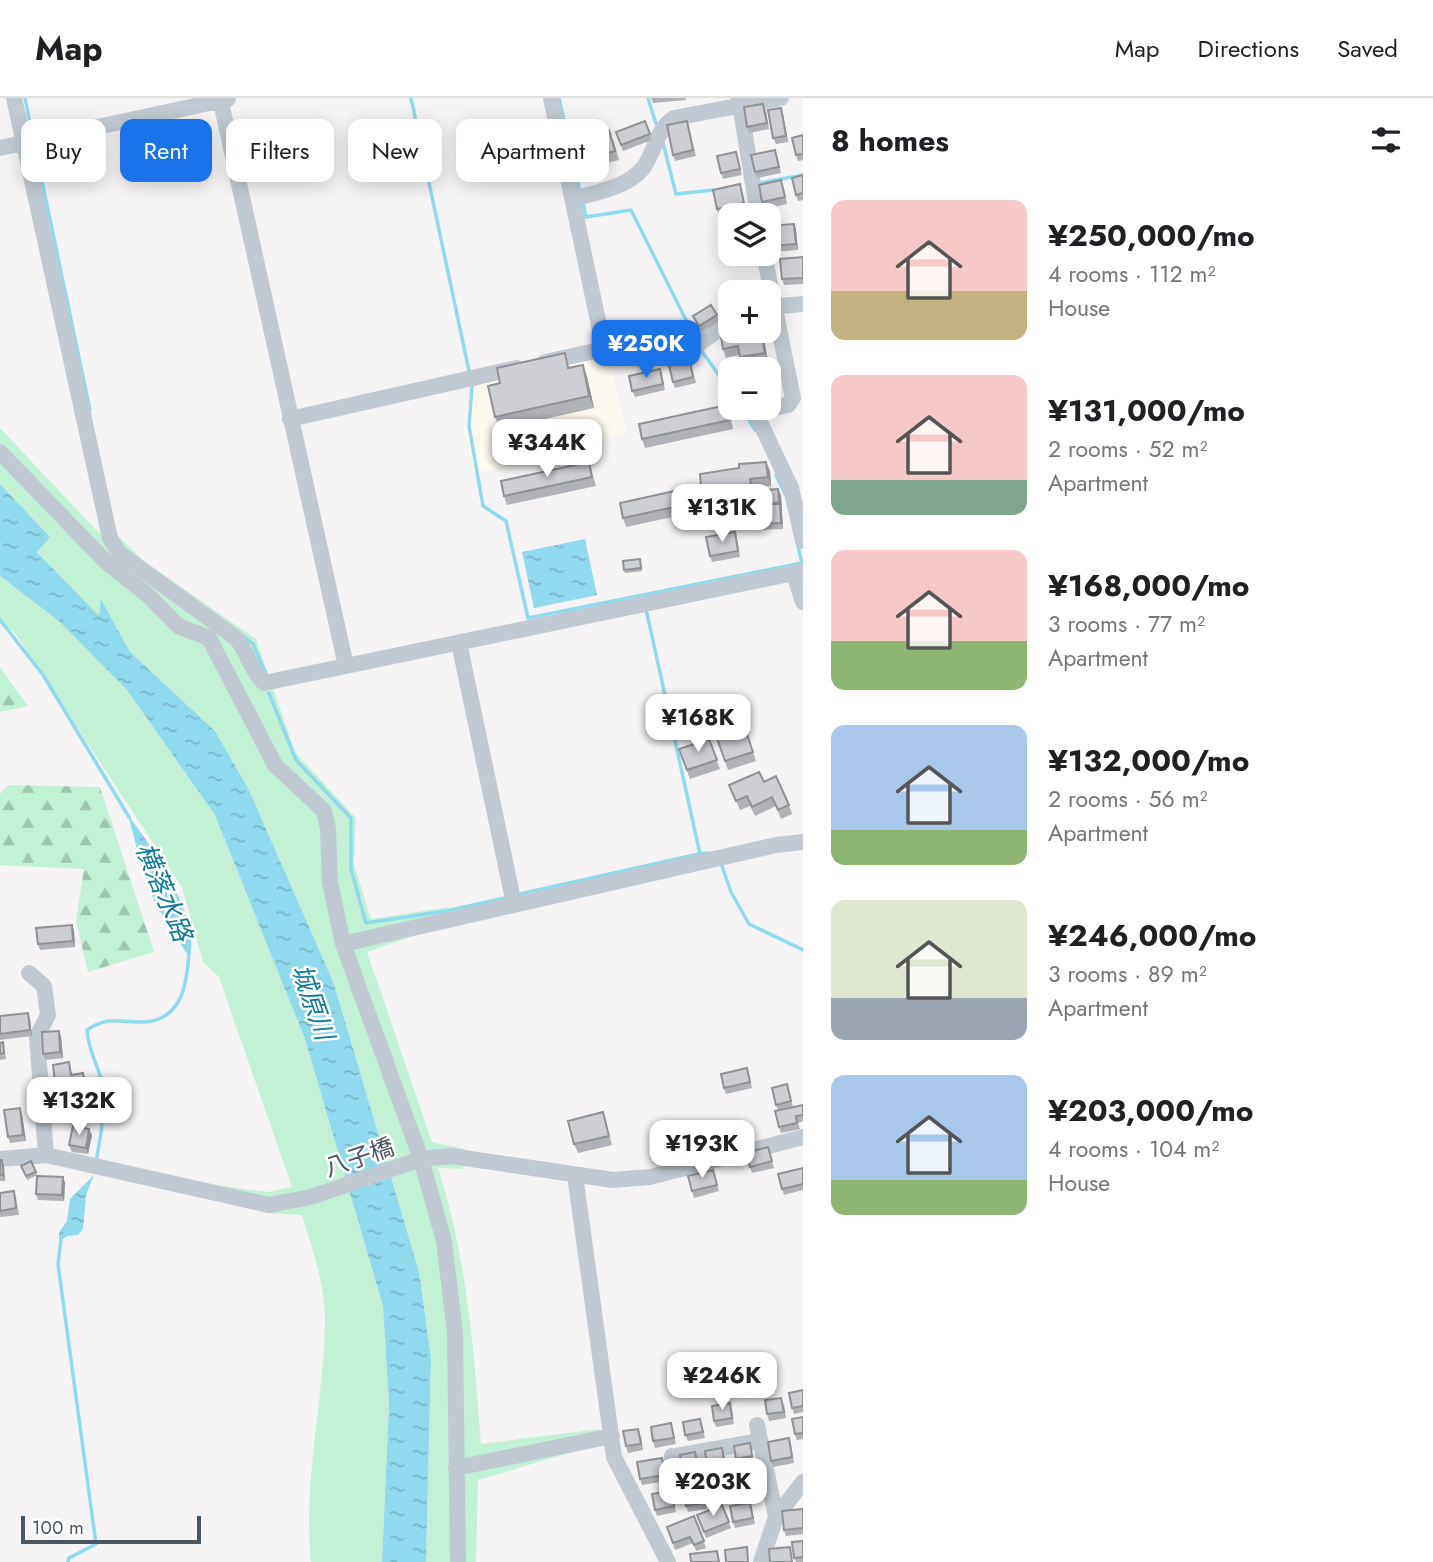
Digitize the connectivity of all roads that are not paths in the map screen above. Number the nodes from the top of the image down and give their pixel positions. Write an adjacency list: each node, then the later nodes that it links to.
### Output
1 (14, 98): 7 (street)
2 (551, 98): 11 (street)
3 (781, 98): 5 (street)
4 (223, 99): 6 (street); 18 (street)
5 (739, 102): 11 (street); 12 (street)
6 (106, 124)
7 (21, 129)
8 (21, 143): 9 (street)
9 (0, 148)
10 (33, 182): 23 (street)
11 (573, 199): 17 (street)
12 (756, 203)
13 (803, 304): 14 (street)
14 (781, 306)
15 (718, 331): 17 (street)
16 (779, 343): 20 (street)
17 (604, 349): 18 (street)
18 (290, 419): 25 (street)
19 (0, 452): 23 (street)
20 (803, 541)
21 (798, 572): 22 (street); 24 (street)
22 (803, 602)
23 (211, 631): 25 (street); 28 (street)
24 (459, 643): 25 (street); 27 (street)
25 (346, 666)
26 (803, 842): 27 (street)
27 (514, 904): 28 (street)
28 (344, 944): 32 (street)
29 (29, 973): 31 (street)
30 (803, 1137): 34 (street, 八子橋)
31 (46, 1155): 32 (street, 八子橋); 33 (street, 八子橋)
32 (421, 1159): 34 (street, 八子橋); 38 (street)
33 (0, 1160)
34 (575, 1175): 35 (street)
35 (612, 1436): 38 (street); 43 (street)
36 (672, 1456): 37 (street); 39 (street); 39 (street)
37 (654, 1459)
38 (456, 1468): 42 (street)
39 (766, 1473): 41 (street)
40 (803, 1482): 41 (street)
41 (776, 1517): 44 (street)
42 (458, 1562)
43 (668, 1562)
44 (761, 1562)

